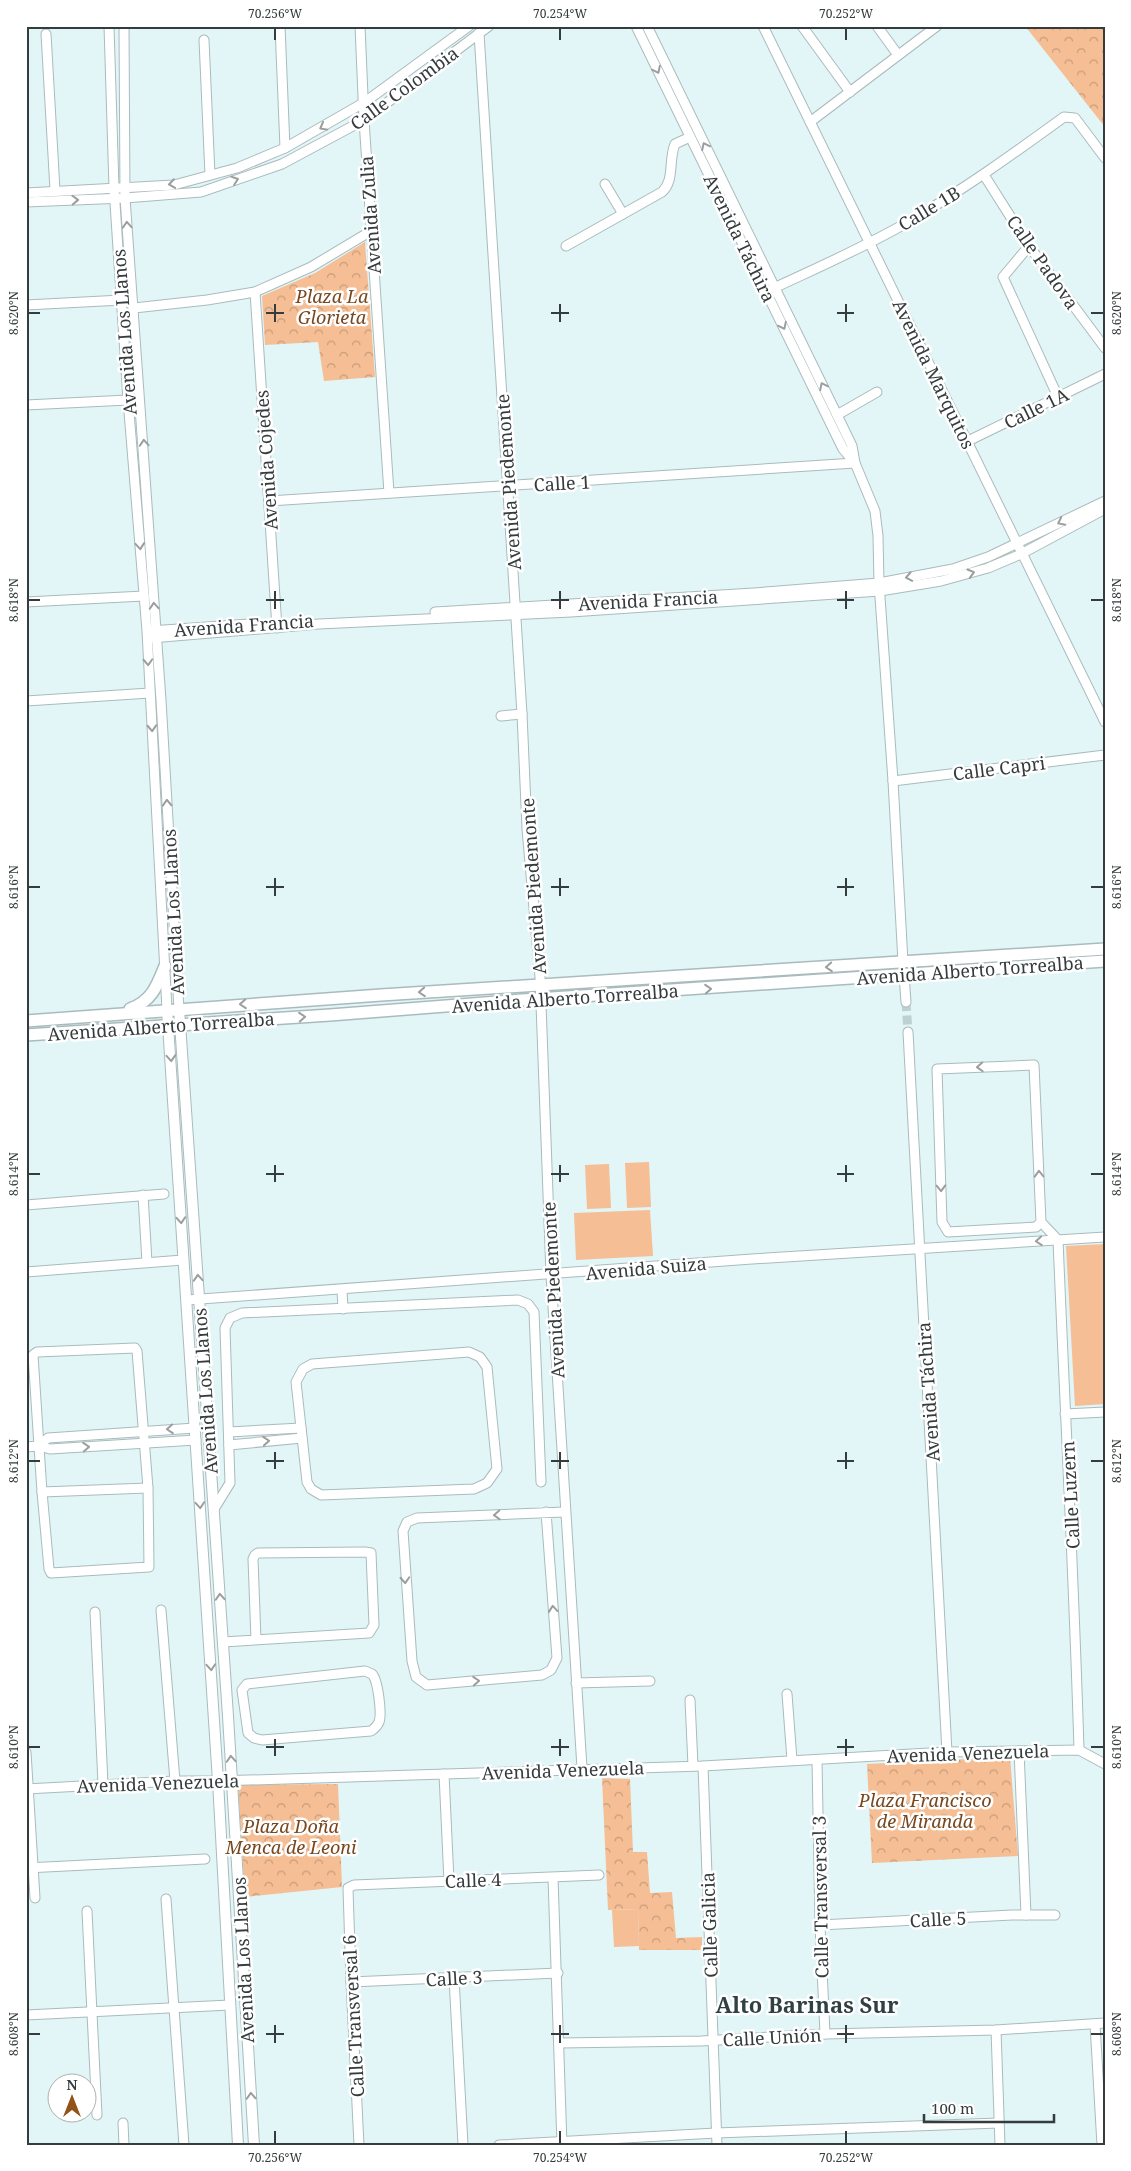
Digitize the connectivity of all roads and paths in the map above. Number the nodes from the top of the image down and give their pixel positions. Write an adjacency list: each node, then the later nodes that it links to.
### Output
1 (109, 26): 27 (street, Avenida Los Llanos)
2 (124, 26): 28 (street, Avenida Los Llanos)
3 (280, 26): 22 (street)
4 (360, 26): 18 (street, Avenida Zulia)
5 (469, 26): 18 (street, Calle Colombia)
6 (489, 26): 13 (street, Calle Colombia)
7 (636, 26): 21 (street, Avenida Táchira, one-way to 21)
8 (647, 26): 39 (street, one-way to 8)
9 (763, 26): 20 (street, Avenida Marquitos)
10 (802, 26): 17 (street)
11 (877, 26): 16 (street)
12 (937, 26): 16 (street)
13 (479, 33): 19 (street, Calle Colombia); 54 (street, Avenida Piedemonte)
14 (46, 34): 29 (street)
15 (204, 40): 24 (street)
16 (898, 54): 17 (street)
17 (850, 92): 20 (street)
18 (365, 102): 19 (street, Avenida Zulia); 22 (street, Calle Colombia, one-way to 22)
19 (364, 120): 32 (street, Calle Colombia, one-way to 19); 35 (street, Avenida Zulia)
20 (810, 122): 36 (street, Avenida Marquitos)
21 (690, 137): 34 (street); 52 (street, Avenida Táchira, one-way to 52)
22 (285, 148): 24 (street, Calle Colombia)
23 (1105, 158): 25 (street, Calle 1B)
24 (210, 175): 28 (street, Calle Colombia, one-way to 28)
25 (984, 175): 36 (street, Calle 1B); 38 (street, Calle Padova)
26 (605, 184): 34 (street)
27 (114, 188): 28 (street, Calle Colombia); 29 (street, Calle Colombia); 31 (street, Avenida Los Llanos)
28 (125, 188): 32 (street, Avenida Los Llanos)
29 (55, 190): 30 (street, Calle Colombia)
30 (26, 193)
31 (115, 198): 32 (street, Calle Colombia); 33 (street, Calle Colombia, one-way to 31); 41 (street, Avenida Los Llanos)
32 (125, 198): 43 (street, Avenida Los Llanos, one-way to 32)
33 (26, 202)
34 (623, 214): 37 (street)
35 (371, 231): 40 (street); 55 (street, Avenida Zulia)
36 (870, 243): 39 (street, Calle 1B); 51 (street, Avenida Marquitos)
37 (566, 246)
38 (1029, 246): 44 (street, Calle Padova); 47 (street)
39 (774, 288): 50 (street, one-way to 39)
40 (255, 292): 43 (street); 56 (street, Avenida Cojedes)
41 (122, 300): 42 (street); 48 (street, Avenida Los Llanos)
42 (26, 305)
43 (134, 308): 66 (street, Avenida Los Llanos, one-way to 43)
44 (1105, 348)
45 (1105, 374): 47 (street, Calle 1A)
46 (877, 392): 50 (street)
47 (1058, 397): 51 (street, Calle 1A)
48 (128, 400): 49 (street); 62 (street, Avenida Los Llanos, one-way to 62)
49 (26, 405)
50 (837, 414): 52 (street)
51 (968, 441): 59 (street, Avenida Marquitos)
52 (847, 448): 53 (street)
53 (855, 463): 54 (street, Calle 1); 61 (street)
54 (508, 485): 55 (street, Calle 1); 64 (street, Avenida Piedemonte)
55 (389, 493): 56 (street, Calle 1)
56 (268, 501): 65 (street, Avenida Cojedes)
57 (1105, 501): 59 (street, Avenida Francia, one-way to 59)
58 (1105, 509): 60 (street, Avenida Francia)
59 (1016, 544): 60 (street, Avenida Marquitos); 61 (street, Avenida Francia, one-way to 61)
60 (1021, 554): 61 (street, Avenida Francia, one-way to 60); 71 (street, Avenida Marquitos)
61 (879, 587): 64 (street, Avenida Francia); 73 (street)
62 (144, 596): 63 (street); 66 (street, Avenida Los Llanos)
63 (26, 602)
64 (515, 611): 65 (street, Avenida Francia); 69 (street, Avenida Piedemonte)
65 (277, 625): 66 (street, Avenida Francia)
66 (151, 635): 67 (street, Avenida Los Llanos, one-way to 67); 82 (street, Avenida Los Llanos, one-way to 66)
67 (150, 693): 68 (street); 77 (street, Avenida Los Llanos, one-way to 77)
68 (26, 701)
69 (522, 714): 70 (street); 79 (street, Avenida Piedemonte)
70 (501, 716)
71 (1105, 722)
72 (1105, 755): 73 (street, Calle Capri)
73 (893, 781): 76 (street)
74 (1105, 949): 76 (main road, Avenida Alberto Torrealba)
75 (1105, 961): 78 (main road, Avenida Alberto Torrealba)
76 (903, 962): 79 (main road, Avenida Alberto Torrealba, one-way to 79)
77 (165, 966): 83 (street, Avenida Los Llanos); 84 (main road)
78 (904, 974): 80 (main road, Avenida Alberto Torrealba, one-way to 78); 81 (street)
79 (540, 986): 80 (street, Avenida Piedemonte); 82 (main road, Avenida Alberto Torrealba, one-way to 82)
80 (540, 999): 86 (main road, Avenida Alberto Torrealba, one-way to 80); 100 (street, Avenida Piedemonte)
81 (906, 1002)
82 (179, 1008): 83 (main road, Avenida Alberto Torrealba); 86 (street, Avenida Los Llanos)
83 (167, 1010): 84 (main road, Avenida Alberto Torrealba); 87 (street, Avenida Los Llanos)
84 (121, 1013): 85 (main road, Avenida Alberto Torrealba)
85 (26, 1020)
86 (181, 1024): 87 (main road, Avenida Alberto Torrealba); 102 (street, Avenida Los Llanos, one-way to 86)
87 (168, 1025): 89 (main road, Avenida Alberto Torrealba); 97 (street, Avenida Los Llanos, one-way to 97)
88 (908, 1032): 96 (street, Avenida Táchira)
89 (26, 1035)
90 (164, 1194): 91 (street)
91 (143, 1195): 92 (street); 98 (street)
92 (26, 1205)
93 (1040, 1222): 93 (street, one-way to 93); 95 (street)
94 (1105, 1237): 95 (street, Avenida Suiza)
95 (1058, 1240): 96 (street, Avenida Suiza, one-way to 96); 106 (street, Calle Luzern)
96 (918, 1250): 100 (street, Avenida Suiza); 136 (street, Avenida Táchira)
97 (183, 1260): 98 (street); 103 (street, Avenida Los Llanos)
98 (147, 1262): 99 (street)
99 (26, 1272)
100 (551, 1275): 101 (street, Avenida Suiza); 122 (street, Avenida Piedemonte)
101 (342, 1290): 102 (street, Avenida Suiza); 104 (street)
102 (199, 1299): 103 (street, Avenida Suiza); 120 (street, Avenida Los Llanos)
103 (187, 1300): 107 (street, Avenida Los Llanos)
104 (343, 1309): 110 (street); 117 (street)
105 (1105, 1412): 106 (street)
106 (1065, 1414): 133 (street, Calle Luzern)
107 (195, 1428): 109 (street, one-way to 109); 112 (street, Avenida Los Llanos)
108 (301, 1428): 110 (street); 111 (street); 111 (street)
109 (144, 1431): 113 (street); 115 (street); 115 (street)
110 (229, 1432): 114 (street)
111 (302, 1438): 114 (street, one-way to 111)
112 (196, 1440): 113 (street); 146 (street, Avenida Los Llanos, one-way to 146)
113 (145, 1443): 115 (street, one-way to 113); 118 (street)
114 (229, 1444): 120 (street)
115 (38, 1446): 116 (street); 119 (street)
116 (26, 1447)
117 (541, 1482)
118 (148, 1488): 119 (street); 119 (street)
119 (42, 1492)
120 (214, 1509): 126 (street, Avenida Los Llanos, one-way to 120)
121 (546, 1512): 121 (street, one-way to 121); 122 (street)
122 (565, 1512): 128 (street, Avenida Piedemonte)
123 (161, 1610): 145 (street)
124 (95, 1612): 147 (street)
125 (256, 1640): 125 (street); 126 (street)
126 (223, 1642): 132 (street, Avenida Los Llanos)
127 (650, 1680): 128 (street)
128 (576, 1683): 142 (street, Avenida Piedemonte)
129 (787, 1694): 137 (street)
130 (690, 1700): 140 (street)
131 (244, 1714): 131 (street); 132 (street)
132 (228, 1716): 144 (street, Avenida Los Llanos, one-way to 132)
133 (1079, 1750): 134 (street, Avenida Venezuela); 139 (street)
134 (1019, 1751): 136 (street, Avenida Venezuela); 158 (street)
135 (26, 1752): 148 (street)
136 (947, 1752): 138 (street, Avenida Venezuela)
137 (792, 1760): 138 (street, Avenida Venezuela); 141 (street, Avenida Venezuela)
138 (817, 1760): 160 (street, Calle Transversal 3)
139 (1102, 1762)
140 (693, 1766): 141 (street, Avenida Venezuela); 142 (street, Avenida Venezuela)
141 (703, 1766): 172 (street, Calle Galicia)
142 (582, 1768): 143 (street, Avenida Venezuela)
143 (444, 1774): 144 (street, Avenida Venezuela); 153 (street)
144 (232, 1780): 146 (street, Avenida Venezuela); 182 (street, Avenida Los Llanos, one-way to 144)
145 (175, 1781): 146 (street, Avenida Venezuela); 147 (street, Avenida Venezuela)
146 (218, 1781): 164 (street, Avenida Los Llanos)
147 (103, 1784): 148 (street, Avenida Venezuela)
148 (28, 1789): 150 (street)
149 (205, 1859): 150 (street)
150 (30, 1868): 155 (street)
151 (599, 1875): 152 (street, Calle 4)
152 (553, 1878): 153 (street, Calle 4); 161 (street)
153 (449, 1881): 154 (street, Calle 4)
154 (348, 1888): 163 (street, Calle Transversal 6)
155 (35, 1898)
156 (166, 1899): 165 (street)
157 (87, 1912): 166 (street)
158 (1026, 1915): 159 (street, Calle 5); 160 (street, Calle 5)
159 (1055, 1915)
160 (820, 1925): 171 (street, Calle Transversal 3)
161 (558, 1973): 162 (street, Calle 3); 173 (street)
162 (454, 1978): 163 (street, Calle 3); 184 (street)
163 (351, 1982): 183 (street, Calle Transversal 6)
164 (230, 2005): 165 (street); 181 (street, Avenida Los Llanos)
165 (175, 2008): 166 (street); 180 (street)
166 (92, 2012): 167 (street); 174 (street)
167 (26, 2015)
168 (1105, 2023): 169 (street, Calle Unión)
169 (1095, 2024): 170 (street, Calle Unión); 188 (street)
170 (996, 2030): 171 (street, Calle Unión); 176 (street)
171 (825, 2034): 172 (street, Calle Unión)
172 (713, 2040): 173 (street, Calle Unión); 177 (street, Calle Galicia)
173 (558, 2043): 178 (street)
174 (94, 2074)
175 (123, 2123): 179 (street)
176 (999, 2123): 177 (street); 187 (street)
177 (716, 2133): 178 (street); 186 (street, Calle Galicia)
178 (562, 2143): 185 (street)
179 (124, 2145)
180 (184, 2145)
181 (238, 2145)
182 (254, 2145)
183 (359, 2145)
184 (463, 2145)
185 (499, 2145)
186 (717, 2145)
187 (1000, 2145)
188 (1102, 2145)

